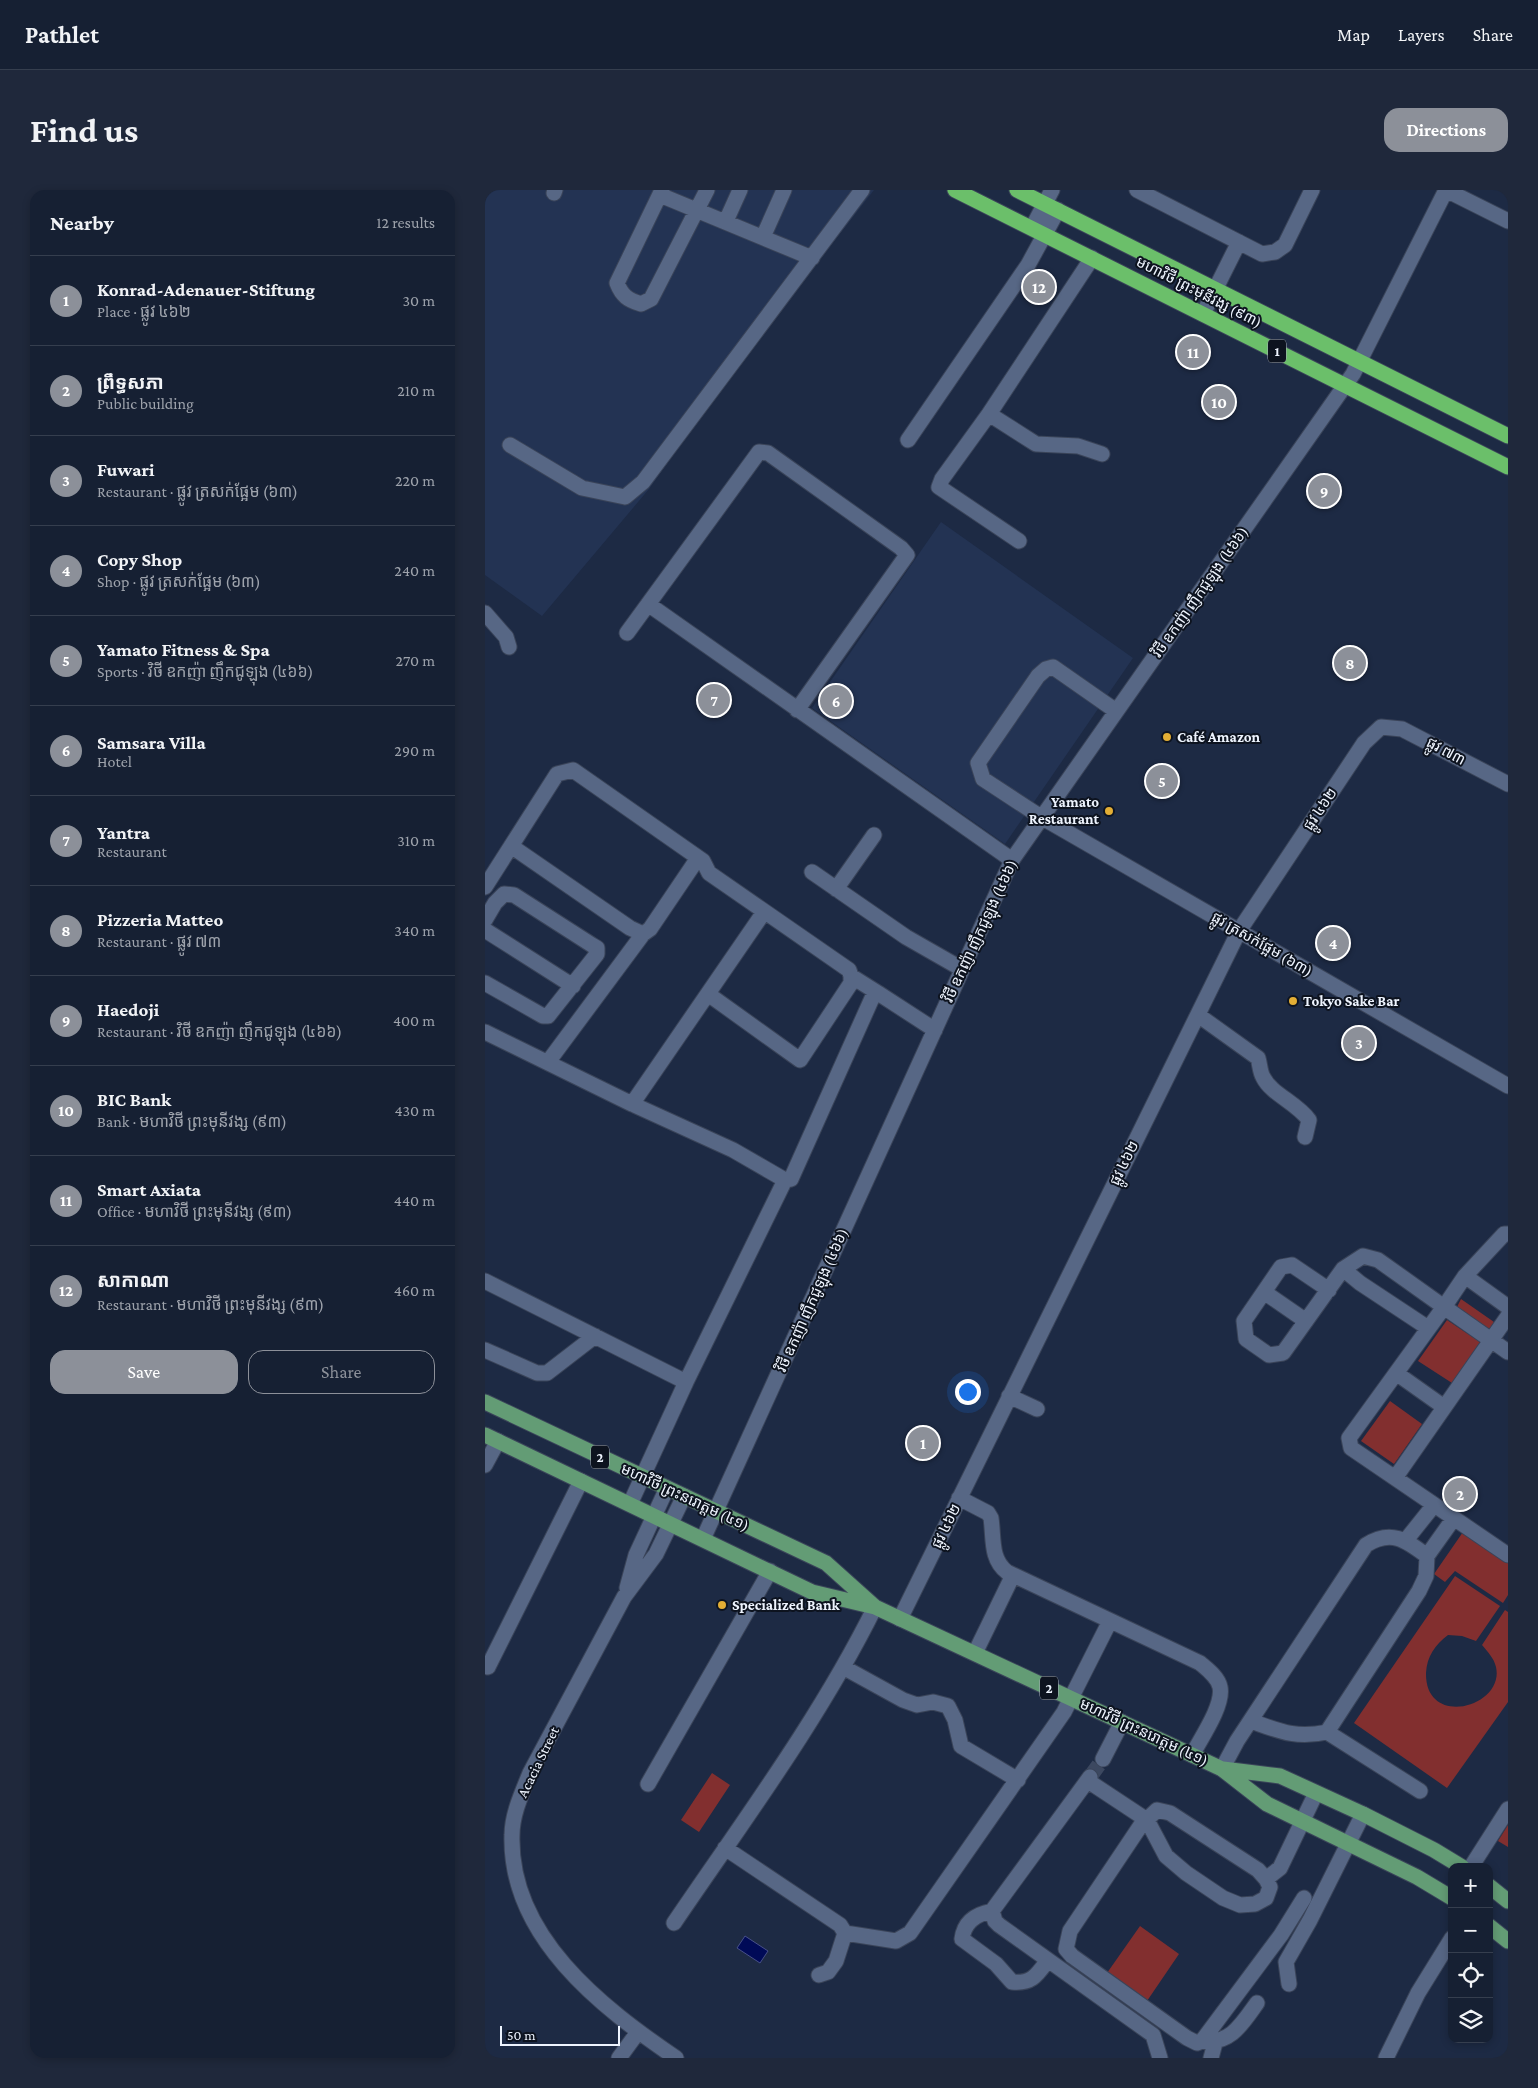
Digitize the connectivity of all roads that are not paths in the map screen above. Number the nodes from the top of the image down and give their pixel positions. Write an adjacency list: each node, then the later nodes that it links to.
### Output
1 (707, 190): 13 (street)
2 (740, 190): 14 (street)
3 (784, 190): 17 (street)
4 (862, 190): 19 (street)
5 (955, 190): 16 (highway, មហាវិថី ព្រះមុនីវង្ស (៩៣) / 1)
6 (1052, 190): 12 (street)
7 (1137, 190): 18 (street)
8 (1312, 190): 18 (street)
9 (1446, 190): 15 (street); 23 (street, វិថី ឧកញ៉ា ញឹកជូឡុង (៤៦៦))
10 (1021, 191): 12 (highway, មហាវិថី ព្រះមុនីវង្ស (៩៣) / 1)
11 (661, 192): 13 (street); 13 (street)
12 (1051, 207): 16 (street); 21 (highway, មហាវិថី ព្រះមុនីវង្ស (៩៣) / 1)
13 (697, 209): 14 (street)
14 (726, 221): 17 (street)
15 (1508, 221)
16 (1038, 231): 20 (highway, មហាវិថី ព្រះមុនីវង្ស (៩៣) / 1); 27 (street)
17 (763, 237): 19 (street)
18 (1239, 242): 21 (street)
19 (811, 258): 28 (street)
20 (1092, 258): 22 (highway, មហាវិថី ព្រះមុនីវង្ស (៩៣) / 1); 25 (street)
21 (1215, 291): 22 (street); 23 (highway, មហាវិថី ព្រះមុនីវង្ស (៩៣) / 1)
22 (1203, 314): 24 (highway, មហាវិថី ព្រះមុនីវង្ស (៩៣) / 1)
23 (1359, 362): 24 (street, វិថី ឧកញ៉ា ញឹកជូឡុង (៤៦៦)); 26 (highway, មហាវិថី ព្រះមុនីវង្ស (៩៣) / 1)
24 (1346, 385): 30 (highway, មហាវិថី ព្រះមុនីវង្ស (៩៣) / 1); 37 (street, វិថី ឧកញ៉ា ញឹកជូឡុង (៤៦៦))
25 (989, 414): 29 (street); 31 (street)
26 (1508, 436)
27 (908, 440)
28 (510, 445)
29 (1102, 454)
30 (1508, 467)
31 (1019, 541)
32 (648, 604): 34 (street); 36 (street); 36 (street)
33 (485, 613): 35 (street)
34 (627, 633)
35 (509, 647)
36 (797, 710): 44 (street)
37 (1116, 711): 40 (street, វិថី ឧកញ៉ា ញឹកជូឡុង (៤៦៦)); 40 (street, ផ្លូវ ត្រសក់ផ្អែម (៦៣))
38 (1381, 727): 39 (street, ផ្លូវ ៧៣); 51 (street, ផ្លូវ ៤៦២)
39 (1508, 784)
40 (1041, 817): 44 (street, វិថី ឧកញ៉ា ញឹកជូឡុង (៤៦៦)); 51 (street, ផ្លូវ ត្រសក់ផ្អែម (៦៣))
41 (874, 835): 47 (street)
42 (511, 846): 43 (street); 46 (street); 52 (street)
43 (698, 858): 48 (street); 52 (street)
44 (1012, 860): 53 (street, វិថី ឧកញ៉ា ញឹកជូឡុង (៤៦៦))
45 (812, 872): 47 (street)
46 (485, 887)
47 (836, 889): 53 (street)
48 (764, 912): 54 (street); 58 (street)
49 (485, 920): 56 (street)
50 (485, 930): 56 (street)
51 (1239, 931): 59 (street, ផ្លូវ ៤៦២); 63 (street, ផ្លូវ ត្រសក់ផ្អែម (៦៣))
52 (643, 934): 62 (street)
53 (963, 969): 60 (street, វិថី ឧកញ៉ា ញឹកជូឡុង (៤៦៦))
54 (851, 976): 57 (street); 58 (street)
55 (485, 983): 56 (street)
56 (573, 986)
57 (878, 992): 60 (street); 66 (street)
58 (708, 994): 64 (street)
59 (1198, 1014): 65 (street); 84 (street, ផ្លូវ ៤៦២)
60 (935, 1030): 98 (street, វិថី ឧកញ៉ា ញឹកជូឡុង (៤៦៦))
61 (485, 1032): 62 (street)
62 (548, 1062): 64 (street)
63 (1508, 1086)
64 (632, 1104): 66 (street)
65 (1305, 1137)
66 (785, 1180): 83 (street)
67 (1508, 1234): 69 (street)
68 (1343, 1269): 71 (street); 73 (street); 77 (street)
69 (1465, 1276): 73 (street); 74 (street)
70 (485, 1280): 78 (street)
71 (1329, 1290): 72 (street); 76 (street)
72 (1264, 1292): 76 (street); 76 (street)
73 (1444, 1307): 77 (street); 79 (street)
74 (1508, 1307)
75 (1508, 1316): 79 (street)
76 (1306, 1322)
77 (1429, 1328): 82 (street)
78 (595, 1336): 80 (street); 83 (street)
79 (1492, 1340): 81 (street); 86 (street)
80 (485, 1350)
81 (1508, 1352)
82 (1396, 1372): 86 (street); 91 (street)
83 (685, 1382): 90 (street)
84 (1009, 1396): 87 (street); 95 (street, ផ្លូវ ៤៦២)
85 (485, 1402): 90 (main road, មហាវិថី ព្រះនរោត្តម (៤១) / 2)
86 (1444, 1407): 91 (street)
87 (1037, 1409)
88 (491, 1438): 89 (street); 92 (main road, មហាវិថី ព្រះនរោត្តម (៤១) / 2)
89 (485, 1465)
90 (644, 1477): 93 (main road, មហាវិថី ព្រះនរោត្តម (៤១) / 2); 96 (street)
91 (1395, 1478): 97 (street)
92 (581, 1481): 96 (main road, មហាវិថី ព្រះនរោត្តម (៤១) / 2); 113 (street)
93 (667, 1488): 94 (main road, មហាវិថី ព្រះនរោត្តម (៤១) / 2); 99 (street, Acacia Street)
94 (684, 1496): 98 (main road, មហាវិថី ព្រះនរោត្តម (៤១) / 2); 101 (street, Acacia Street)
95 (959, 1498): 107 (street); 110 (street, ផ្លូវ ៤៦២)
96 (630, 1504): 99 (main road, មហាវិថី ព្រះនរោត្តម (៤១) / 2)
97 (1434, 1505): 100 (street); 103 (street)
98 (716, 1511): 102 (street, វិថី ឧកញ៉ា ញឹកជូឡុង (៤៦៦)); 109 (main road, មហាវិថី ព្រះនរោត្តម (៤១) / 2)
99 (654, 1516): 101 (main road, មហាវិថី ព្រះនរោត្តម (៤១) / 2); 108 (street, Acacia Street)
100 (1454, 1518): 104 (street); 105 (street)
101 (671, 1524): 102 (main road, មហាវិថី ព្រះនរោត្តម (៤១) / 2); 108 (street, Acacia Street)
102 (703, 1539): 106 (main road, មហាវិថី ព្រះនរោត្តម (៤១) / 2)
103 (1406, 1540): 104 (street); 116 (street)
104 (1427, 1556): 118 (street)
105 (1508, 1556)
106 (770, 1571): 109 (main road, មហាវិថី ព្រះនរោត្តម (៤១) / 2); 123 (street)
107 (1013, 1575): 111 (street); 112 (street)
108 (624, 1596): 149 (street, Acacia Street)
109 (875, 1607): 110 (main road, មហាវិថី ព្រះនរោត្តម (៤១) / 2); 114 (street)
110 (900, 1619): 112 (main road, មហាវិថី ព្រះនរោត្តម (៤១) / 2)
111 (1110, 1621): 115 (street); 119 (street)
112 (975, 1653): 115 (main road, មហាវិថី ព្រះនរោត្តម (៤១) / 2)
113 (485, 1665)
114 (843, 1667): 122 (street); 131 (street)
115 (1072, 1698): 117 (main road, មហាវិថី ព្រះនរោត្តម (៤១) / 2); 122 (street)
116 (1251, 1721): 118 (street); 121 (street)
117 (1123, 1722): 119 (main road, មហាវិថី ព្រះនរោត្តម (៤១) / 2); 120 (street)
118 (1327, 1732): 124 (street)
119 (1192, 1755): 121 (main road, មហាវិថី ព្រះនរោត្តម (៤១) / 2)
120 (1103, 1759)
121 (1222, 1769): 125 (main road, មហាវិថី ព្រះនរោត្តម (៤១) / 2); 129 (main road, មហាវិថី ព្រះនរោត្តម (៤១) / 2)
122 (1017, 1780): 142 (street)
123 (648, 1784)
124 (1420, 1790)
125 (1316, 1793): 127 (main road, មហាវិថី ព្រះនរោត្តម (៤១) / 2); 129 (street)
126 (1508, 1809): 133 (street)
127 (1363, 1814): 130 (street); 132 (main road, មហាវិថី ព្រះនរោត្តម (៤១) / 2)
128 (1147, 1820): 134 (street); 134 (street); 139 (street); 150 (street)
129 (1303, 1822): 130 (main road, មហាវិថី ព្រះនរោត្តម (៤១) / 2); 134 (street)
130 (1348, 1844): 136 (main road, មហាវិថី ព្រះនរោត្តម (៤១) / 2); 147 (street)
131 (725, 1848): 140 (street); 142 (street)
132 (1455, 1863)
133 (1474, 1863)
134 (1266, 1879)
135 (1493, 1889): 138 (main road)
136 (1448, 1895)
137 (1304, 1898): 150 (street)
138 (1508, 1901)
139 (992, 1911): 145 (street); 145 (street)
140 (674, 1922)
141 (1493, 1929): 143 (main road)
142 (845, 1933): 146 (street)
143 (1508, 1941)
144 (1448, 1944): 154 (street)
145 (1048, 1960): 153 (street)
146 (819, 1974)
147 (1289, 1984)
148 (1257, 2002): 150 (street)
149 (638, 2032): 151 (street); 152 (street, Acacia Street)
150 (1209, 2048)
151 (619, 2058)
152 (676, 2058)
153 (1160, 2058)
154 (1386, 2058)

